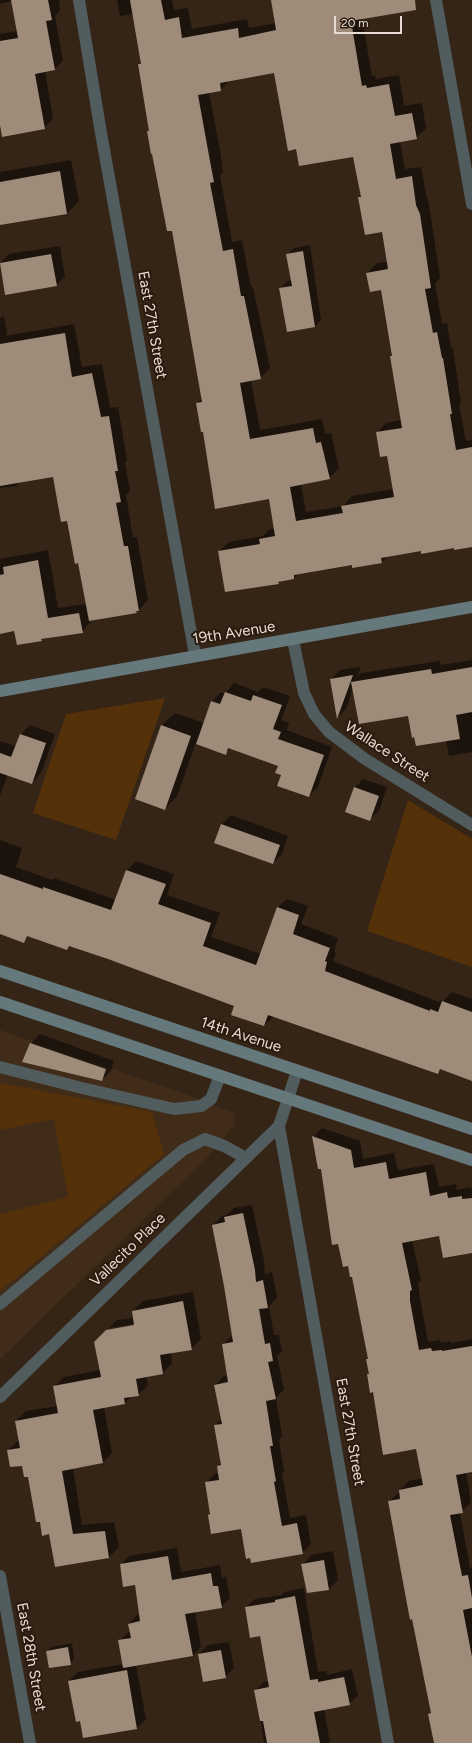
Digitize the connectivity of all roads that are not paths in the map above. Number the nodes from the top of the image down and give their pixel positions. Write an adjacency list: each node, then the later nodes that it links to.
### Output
1 (78, 0): 6 (street, East 27th Street)
2 (436, 0): 3 (street)
3 (472, 204)
4 (472, 607): 5 (main road, 19th Avenue)
5 (293, 640): 6 (main road, 19th Avenue); 8 (street, Wallace Street)
6 (195, 655): 7 (main road, 19th Avenue)
7 (0, 691)
8 (472, 825)
9 (0, 971): 12 (main road, 14th Avenue)
10 (0, 1002): 13 (main road)
11 (0, 1067): 13 (street)
12 (297, 1071): 14 (street); 16 (main road, 14th Avenue)
13 (220, 1076): 14 (main road)
14 (288, 1099): 15 (street); 18 (main road)
15 (279, 1126): 17 (street, Vallecito Place); 23 (street, East 27th Street)
16 (472, 1129)
17 (246, 1158): 19 (street); 20 (street, Vallecito Place)
18 (472, 1160)
19 (0, 1304)
20 (0, 1397)
21 (0, 1576): 22 (street, East 28th Street)
22 (30, 1743)
23 (388, 1743)

